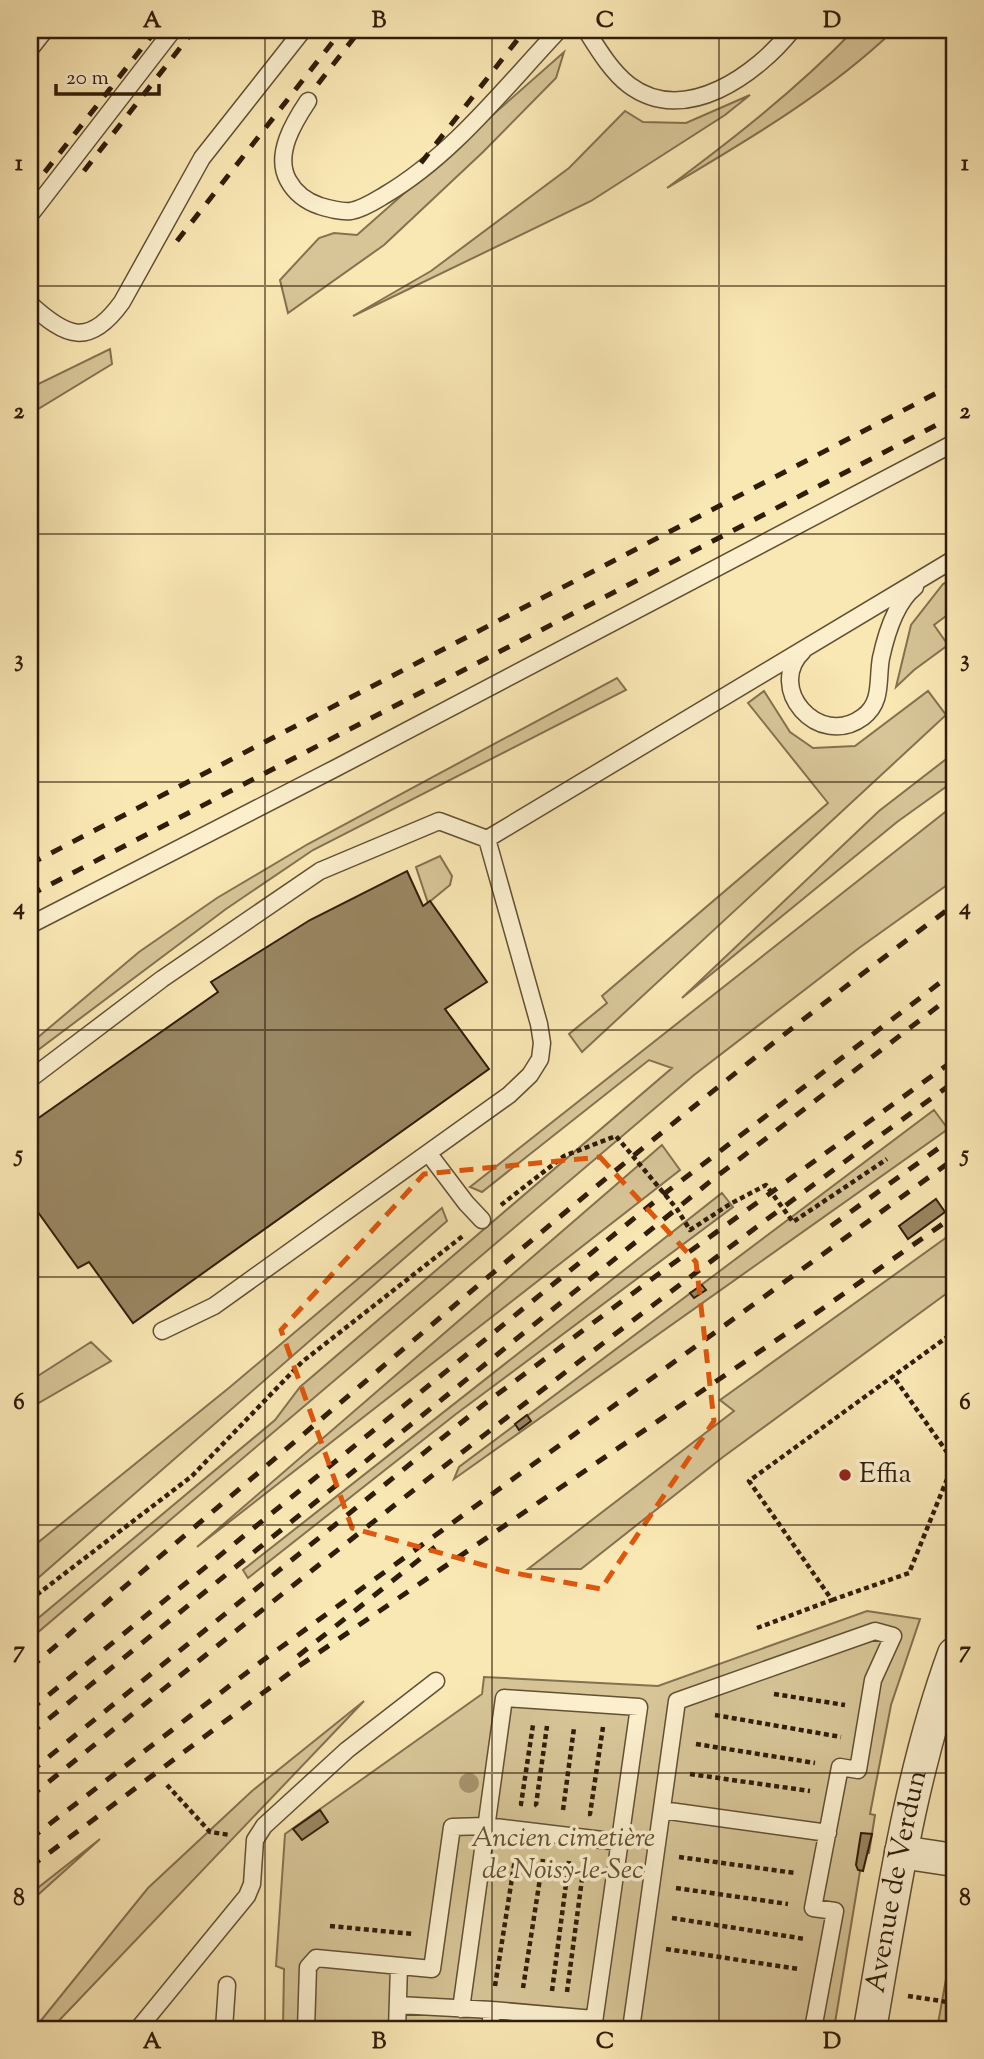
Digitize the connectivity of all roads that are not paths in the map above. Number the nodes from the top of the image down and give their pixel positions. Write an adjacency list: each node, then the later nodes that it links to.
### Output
1 (45, 30): 7 (lane)
2 (173, 30): 9 (lane)
3 (303, 30): 10 (lane)
4 (559, 30): 8 (lane)
5 (586, 30): 6 (lane)
6 (792, 30)
7 (30, 49)
8 (308, 101)
9 (30, 215)
10 (30, 304)
11 (954, 443): 16 (lane)
12 (954, 559): 13 (lane)
13 (935, 571): 14 (lane); 14 (lane)
14 (810, 645): 15 (lane)
15 (487, 839): 17 (lane); 18 (lane)
16 (30, 925)
17 (30, 1079)
18 (429, 1154): 19 (lane); 20 (lane)
19 (482, 1220)
20 (162, 1331)
21 (954, 1654): 27 (street, Avenue de Verdun)
22 (436, 1681): 35 (lane)
23 (662, 1810): 25 (lane); 25 (lane); 40 (lane)
24 (486, 1826): 26 (lane); 26 (lane); 29 (lane); 32 (lane)
25 (828, 1833): 41 (lane)
26 (619, 1842): 34 (lane)
27 (901, 1852): 28 (street); 42 (street, Avenue de Verdun)
28 (954, 1860)
29 (399, 1966): 31 (lane); 37 (lane)
30 (227, 1985): 36 (lane)
31 (398, 2005): 32 (lane); 38 (lane)
32 (461, 2009): 33 (lane)
33 (492, 2010): 34 (lane); 39 (lane)
34 (593, 2024)
35 (138, 2029)
36 (224, 2029)
37 (306, 2029)
38 (397, 2029)
39 (490, 2029)
40 (631, 2029)
41 (813, 2029)
42 (870, 2029)

